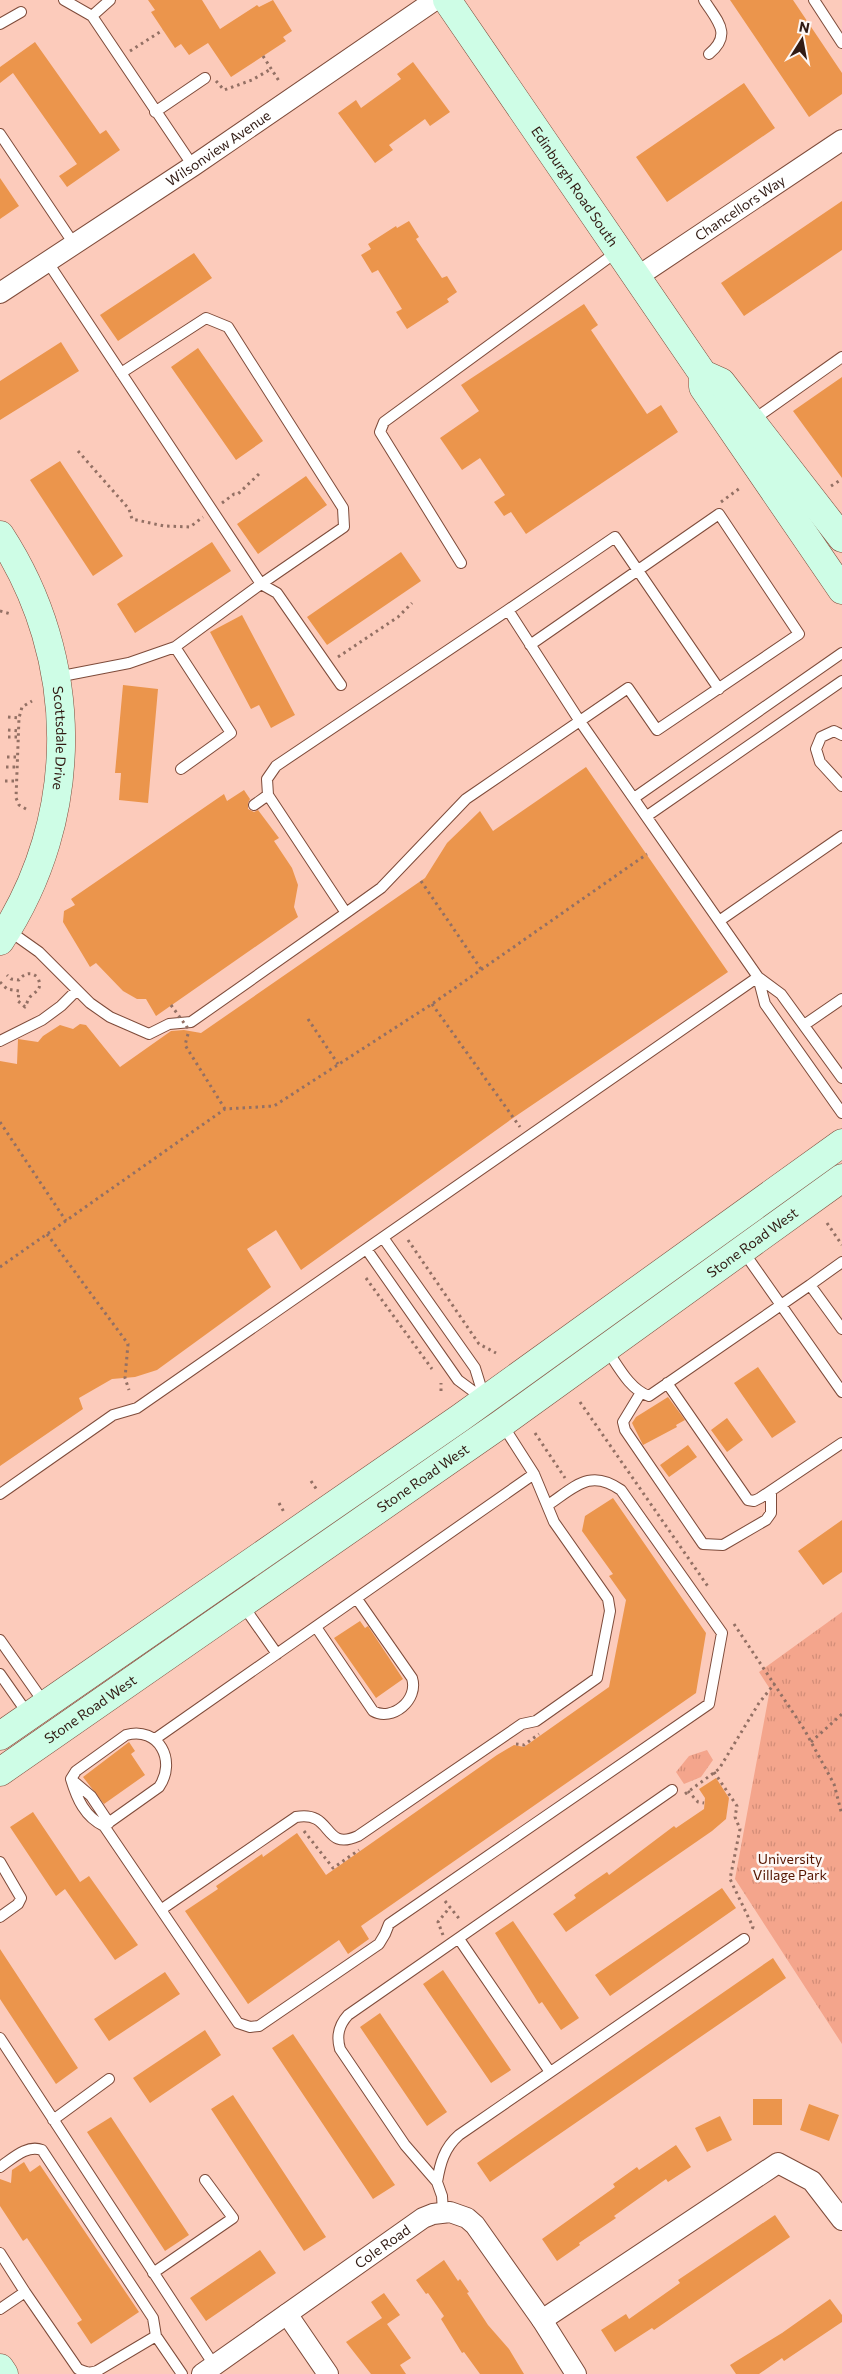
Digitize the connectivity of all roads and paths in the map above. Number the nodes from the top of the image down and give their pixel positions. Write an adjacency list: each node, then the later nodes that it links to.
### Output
1 (64, 0): 8 (lane)
2 (110, 0): 8 (lane)
3 (434, 0): 21 (street, Wilsonview Avenue)
4 (447, 0): 23 (main road, Edinburgh Road South)
5 (704, 0): 13 (lane)
6 (814, 0): 11 (lane)
7 (21, 12): 9 (lane)
8 (92, 16): 18 (lane)
9 (0, 24)
10 (163, 30): 12 (path)
11 (842, 43)
12 (140, 44)
13 (709, 54)
14 (263, 56): 15 (path)
15 (271, 69): 16 (path); 17 (path)
16 (205, 78): 18 (lane)
17 (279, 81)
18 (155, 112): 21 (lane)
19 (0, 134): 22 (lane)
20 (842, 140): 25 (street, Chancellors Way)
21 (193, 166): 22 (street, Wilsonview Avenue)
22 (74, 244): 24 (street, Wilsonview Avenue)
23 (618, 250): 25 (main road, Edinburgh Road South); 40 (lane)
24 (47, 261): 26 (street, Wilsonview Avenue); 28 (lane)
25 (637, 277): 29 (main road, Edinburgh Road South)
26 (0, 293)
27 (842, 357): 30 (lane)
28 (121, 374): 36 (lane); 42 (lane)
29 (703, 374): 30 (main road, Edinburgh Road South); 43 (main road, Edinburgh Road South)
30 (751, 421): 39 (main road, Edinburgh Road South)
31 (78, 452): 36 (path)
32 (260, 473): 36 (path)
33 (842, 479): 34 (path)
34 (831, 486)
35 (740, 488): 37 (path)
36 (212, 510): 42 (lane)
37 (720, 514): 41 (lane); 55 (lane)
38 (0, 535): 52 (main road, Scottsdale Drive)
39 (842, 538)
40 (462, 563)
41 (638, 570): 45 (lane); 48 (lane); 55 (lane)
42 (261, 584): 49 (lane); 51 (lane)
43 (842, 590)
44 (412, 603): 51 (path)
45 (508, 610): 48 (lane); 73 (lane)
46 (0, 611): 47 (path)
47 (10, 614)
48 (530, 645): 59 (lane)
49 (175, 647): 52 (lane); 69 (lane)
50 (842, 653): 74 (lane)
51 (326, 664): 54 (lane)
52 (57, 677): 83 (main road, Scottsdale Drive)
53 (842, 681): 77 (lane)
54 (341, 685)
55 (719, 689): 59 (lane)
56 (32, 701): 58 (path)
57 (8, 717): 58 (path)
58 (19, 718): 61 (path)
59 (579, 720): 74 (lane); 81 (lane)
60 (8, 730): 61 (path)
61 (18, 731): 64 (path)
62 (842, 735): 72 (lane)
63 (8, 737): 64 (path)
64 (18, 737): 66 (path)
65 (7, 757): 66 (path)
66 (17, 757): 68 (path)
67 (6, 767): 68 (path)
68 (17, 767): 71 (path)
69 (181, 770)
70 (5, 781): 71 (path)
71 (16, 781): 76 (path)
72 (842, 786)
73 (268, 795): 75 (lane); 81 (lane)
74 (634, 798): 77 (lane)
75 (254, 805)
76 (26, 809)
77 (647, 816): 82 (lane)
78 (842, 836): 82 (lane)
79 (647, 854): 84 (path)
80 (421, 881): 84 (path)
81 (346, 913): 93 (lane)
82 (720, 921): 86 (lane)
83 (4, 935): 88 (lane)
84 (481, 969): 90 (path)
85 (7, 975): 87 (path)
86 (758, 977): 94 (lane); 100 (lane); 102 (lane)
87 (0, 982)
88 (77, 990): 93 (lane); 96 (lane)
89 (842, 998): 94 (lane)
90 (432, 1004): 97 (path); 102 (path)
91 (171, 1006): 95 (path, bridge)
92 (308, 1019): 97 (path)
93 (192, 1022): 99 (path)
94 (804, 1025): 98 (lane)
95 (184, 1029)
96 (0, 1041)
97 (338, 1064): 99 (path)
98 (842, 1078)
99 (225, 1109): 105 (path)
100 (842, 1113)
101 (0, 1122): 105 (path)
102 (528, 1137): 108 (lane)
103 (842, 1144): 126 (main road, Stone Road West)
104 (842, 1178): 112 (main road, Stone Road West)
105 (66, 1222): 107 (path)
106 (827, 1223): 110 (path)
107 (47, 1234): 114 (path); 122 (path)
108 (384, 1238): 111 (lane); 126 (lane)
109 (408, 1240): 120 (path)
110 (842, 1245)
111 (368, 1250): 126 (lane); 132 (lane)
112 (742, 1250): 117 (lane); 119 (main road, Stone Road West)
113 (842, 1262): 116 (lane)
114 (0, 1267)
115 (366, 1278): 123 (path)
116 (810, 1285): 117 (lane); 118 (lane)
117 (780, 1304): 121 (lane); 124 (lane)
118 (842, 1329)
119 (606, 1349): 125 (lane); 126 (main road, Stone Road West)
120 (496, 1352)
121 (667, 1383): 125 (lane); 130 (lane)
122 (130, 1390)
123 (441, 1391)
124 (842, 1392)
125 (640, 1394): 130 (lane)
126 (493, 1412): 129 (lane); 134 (main road, Stone Road West); 136 (main road, Stone Road West)
127 (535, 1433): 131 (path)
128 (842, 1443): 130 (lane)
129 (534, 1474): 133 (lane); 135 (lane)
130 (771, 1491)
131 (565, 1493): 133 (lane); 159 (lane)
132 (0, 1494)
133 (548, 1505): 159 (lane)
134 (249, 1565): 136 (main road); 142 (main road, Stone Road West)
135 (357, 1599): 137 (lane); 137 (lane)
136 (242, 1604): 139 (lane); 149 (main road, Stone Road West)
137 (316, 1627): 139 (lane)
138 (0, 1640): 142 (lane)
139 (277, 1654): 146 (lane)
140 (0, 1674): 142 (lane)
141 (775, 1683): 151 (path)
142 (37, 1710): 145 (main road, Stone Road West); 149 (main road)
143 (842, 1714): 147 (path)
144 (547, 1729): 148 (path)
145 (0, 1736)
146 (155, 1739): 155 (lane); 155 (lane)
147 (811, 1742)
148 (512, 1743)
149 (36, 1746): 150 (main road, Stone Road West)
150 (0, 1772)
151 (714, 1772): 153 (path); 162 (path)
152 (672, 1790): 153 (path); 163 (lane)
153 (688, 1791): 154 (path)
154 (704, 1803)
155 (106, 1825): 159 (lane)
156 (302, 1830): 157 (path)
157 (366, 1845)
158 (0, 1862): 160 (lane)
159 (162, 1909)
160 (0, 1917)
161 (462, 1922): 163 (path)
162 (744, 1939): 165 (lane)
163 (455, 1942): 165 (lane); 170 (lane)
164 (0, 2038): 167 (lane)
165 (550, 2072): 170 (lane)
166 (110, 2078): 167 (lane)
167 (54, 2120): 174 (lane)
168 (0, 2167): 179 (lane)
169 (205, 2180): 174 (lane)
170 (436, 2182): 171 (lane)
171 (443, 2212): 177 (street, Cole Road); 178 (street)
172 (842, 2220): 178 (street)
173 (0, 2253): 175 (lane)
174 (153, 2273): 180 (lane)
175 (25, 2292): 176 (lane); 179 (lane)
176 (0, 2309)
177 (288, 2314): 180 (street, Cole Road); 182 (street)
178 (542, 2320): 183 (street)
179 (156, 2336): 181 (lane)
180 (208, 2370)
181 (182, 2374)
182 (328, 2374)
183 (576, 2374)

